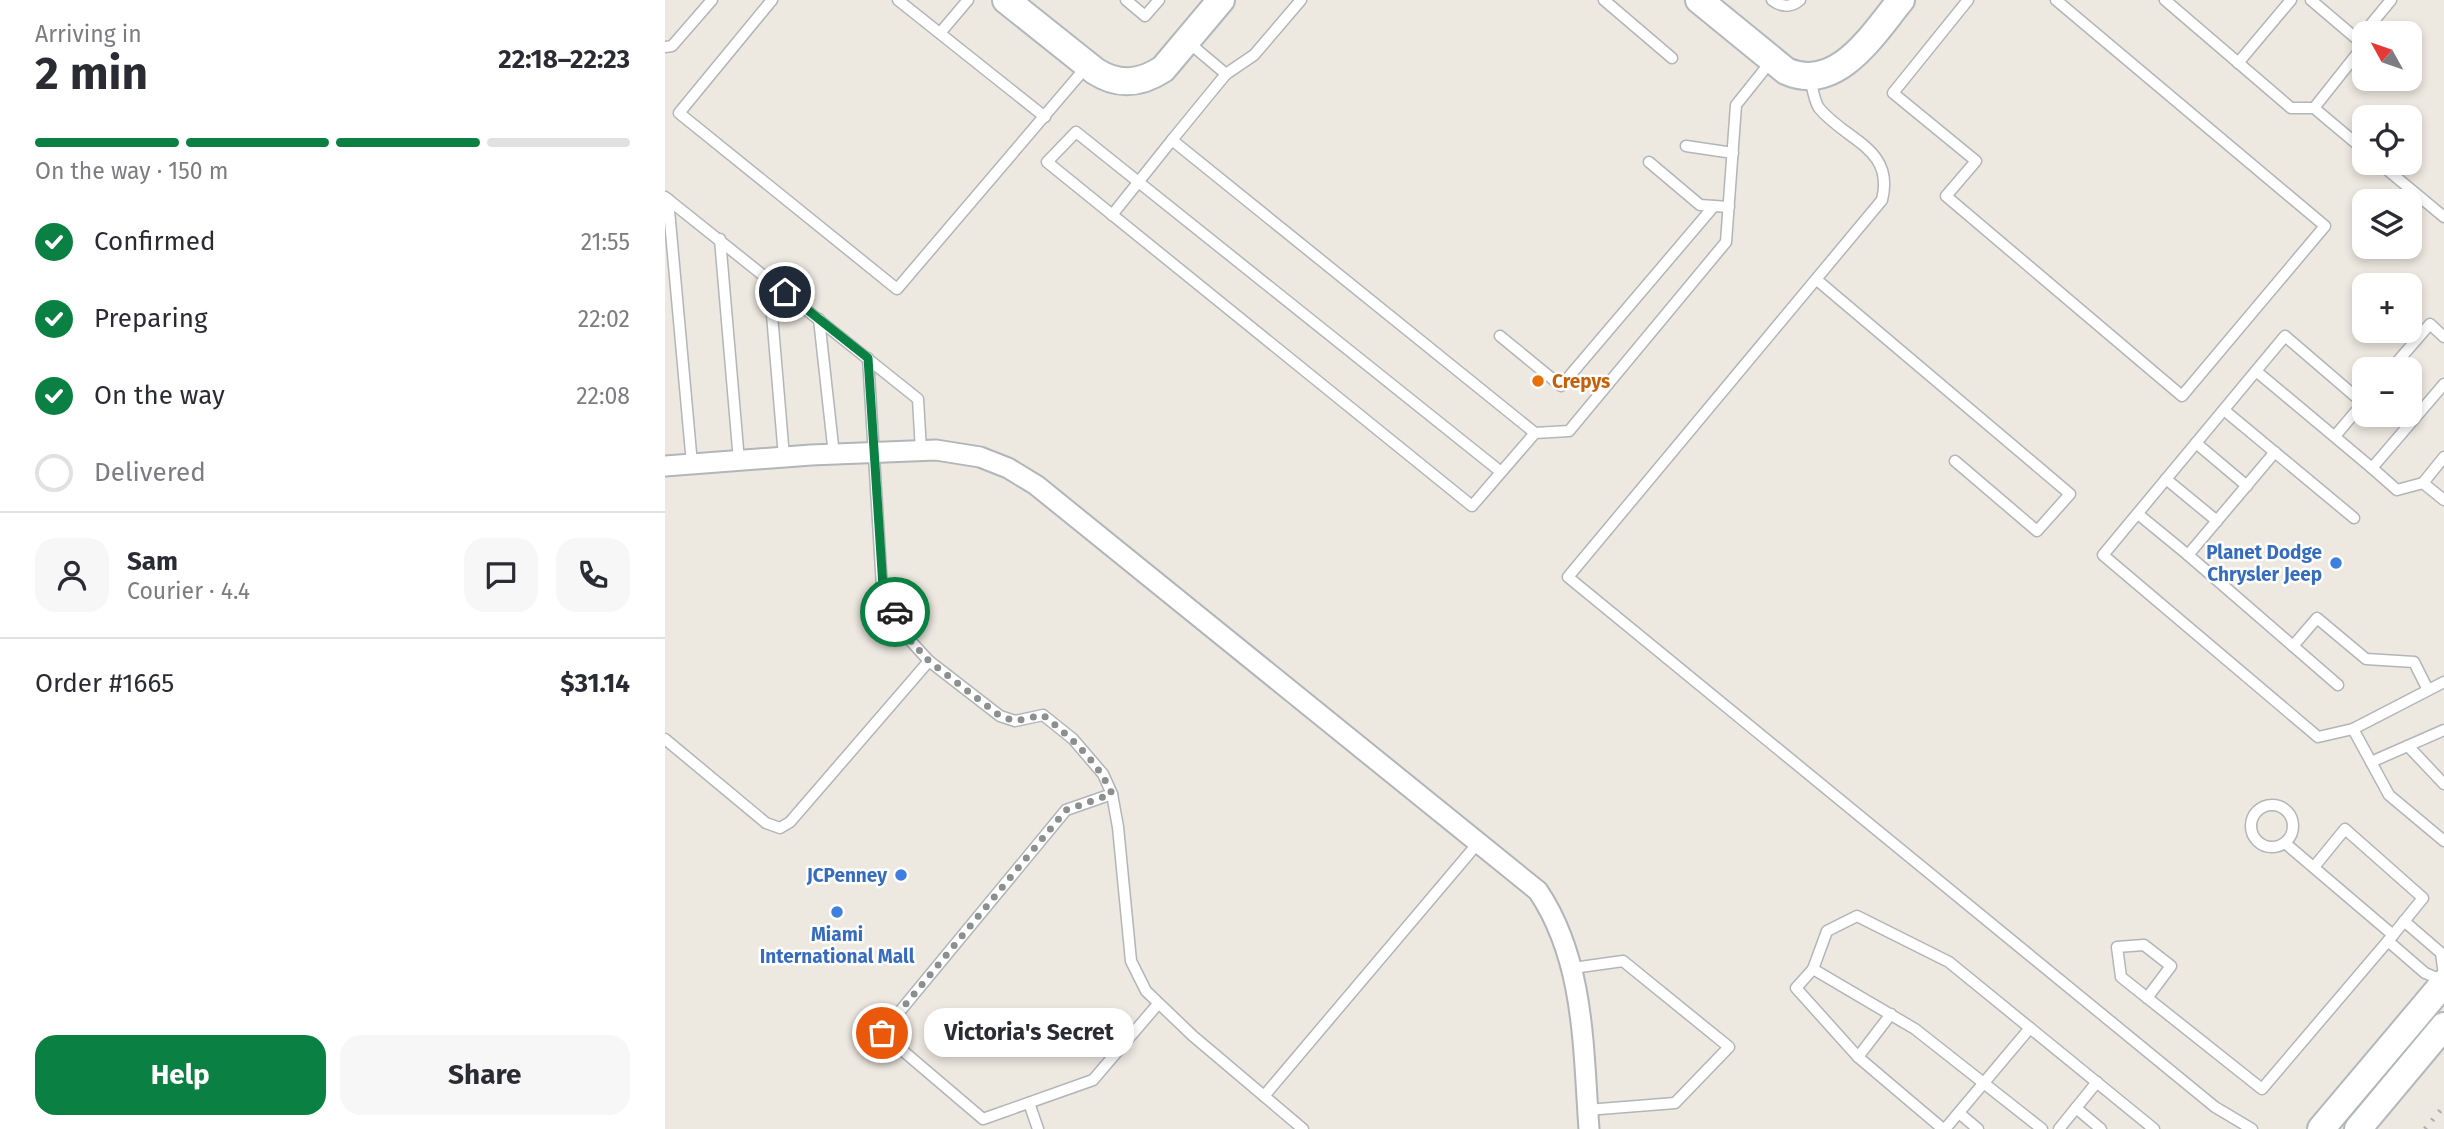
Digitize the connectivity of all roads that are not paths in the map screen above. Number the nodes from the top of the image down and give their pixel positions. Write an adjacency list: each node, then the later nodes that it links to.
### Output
1 (712, 0): 25 (lane)
2 (772, 0): 34 (lane)
3 (898, 0): 22 (lane)
4 (968, 0): 22 (lane)
5 (1006, 0): 30 (street)
6 (1126, 0): 7 (lane)
7 (1159, 0)
8 (1221, 0): 24 (street)
9 (1301, 0): 31 (lane)
10 (1604, 0): 27 (lane)
11 (1699, 0): 28 (street)
12 (1772, 0): 13 (lane)
13 (1800, 0)
14 (1901, 0): 32 (street)
15 (1968, 0): 16 (lane)
16 (2056, 0)
17 (2165, 0): 29 (lane)
18 (2311, 0): 23 (lane)
19 (2391, 0): 21 (lane)
20 (2288, 1): 29 (lane)
21 (2377, 21)
22 (940, 33): 34 (lane)
23 (2352, 35)
24 (1187, 41): 30 (street); 31 (lane)
25 (665, 47)
26 (2352, 57): 33 (lane)
27 (1672, 58)
28 (1772, 60): 32 (street); 38 (lane)
29 (2238, 63): 33 (lane)
30 (1087, 66): 34 (lane)
31 (1226, 74): 35 (lane)
32 (1810, 76): 49 (lane)
33 (2314, 108): 36 (lane)
34 (1045, 117)
35 (1173, 140): 41 (lane); 60 (lane)
36 (2352, 140)
37 (1686, 146): 38 (lane)
38 (1733, 153): 44 (lane)
39 (1649, 162): 43 (lane)
40 (2393, 175): 46 (lane)
41 (1139, 183): 45 (lane); 45 (lane); 74 (lane)
42 (666, 198): 47 (lane); 71 (lane)
43 (1714, 206): 44 (lane); 51 (lane)
44 (1729, 207): 60 (lane)
45 (1112, 215): 74 (lane)
46 (2444, 217)
47 (720, 239): 48 (lane); 69 (lane)
48 (769, 279): 50 (lane); 67 (lane)
49 (1817, 280): 70 (lane); 126 (lane)
50 (819, 319): 54 (lane); 66 (lane)
51 (1500, 336)
52 (2444, 337): 53 (lane)
53 (2401, 357)
54 (868, 358): 63 (lane); 64 (lane)
55 (2256, 371): 57 (lane); 58 (lane); 61 (lane)
56 (2444, 384): 73 (lane)
57 (2352, 393)
58 (2224, 410): 62 (lane); 65 (lane)
59 (2352, 415): 61 (lane)
60 (1535, 433): 74 (lane)
61 (2335, 436): 73 (lane)
62 (2196, 443): 75 (lane); 77 (lane)
63 (921, 451): 64 (street); 96 (street)
64 (873, 453): 66 (street); 84 (lane)
65 (2275, 453): 77 (lane); 80 (lane)
66 (834, 454): 67 (street)
67 (784, 457): 69 (street)
68 (2444, 457): 76 (lane)
69 (739, 461): 71 (street)
70 (1955, 461)
71 (692, 464): 72 (street)
72 (665, 466)
73 (2372, 468): 76 (lane)
74 (1501, 472)
75 (2166, 480): 79 (lane); 81 (lane)
76 (2423, 483): 78 (lane)
77 (2247, 486): 81 (lane)
78 (2444, 500)
79 (2138, 514): 82 (lane); 88 (lane)
80 (2354, 519)
81 (2217, 521): 82 (lane)
82 (2188, 555): 83 (lane)
83 (2293, 646): 86 (lane); 87 (lane)
84 (929, 661): 90 (lane); 94 (lane)
85 (2444, 682): 87 (lane)
86 (2338, 685)
87 (2428, 690): 88 (lane)
88 (2353, 729): 92 (lane)
89 (2444, 730): 91 (lane)
90 (665, 739)
91 (2408, 746): 92 (lane); 93 (lane)
92 (2371, 762): 95 (lane)
93 (2444, 784)
94 (1112, 794): 106 (lane); 114 (lane)
95 (2444, 842)
96 (1478, 843): 101 (street); 113 (lane)
97 (2285, 843): 97 (lane); 98 (lane)
98 (2313, 867): 99 (lane); 100 (lane)
99 (2405, 921): 100 (lane); 103 (lane)
100 (2391, 938): 104 (lane); 105 (lane)
101 (1573, 968): 117 (street); 117 (lane)
102 (1813, 969): 107 (lane); 109 (lane); 110 (lane)
103 (2444, 975)
104 (2444, 982): 127 (street)
105 (2147, 998): 105 (lane)
106 (1158, 1004): 113 (lane); 114 (lane)
107 (1891, 1014): 110 (lane); 112 (lane)
108 (2444, 1026): 128 (street)
109 (2030, 1028): 111 (lane); 112 (lane)
110 (1858, 1057): 120 (lane)
111 (2097, 1082): 115 (lane); 125 (lane)
112 (1984, 1083): 116 (lane); 122 (lane)
113 (1264, 1096): 119 (lane)
114 (1029, 1103): 118 (lane)
115 (2076, 1108): 123 (lane); 124 (lane)
116 (1959, 1113): 120 (lane); 121 (lane)
117 (1588, 1120)
118 (1038, 1129)
119 (1303, 1129)
120 (1944, 1129)
121 (1978, 1129)
122 (2042, 1129)
123 (2059, 1129)
124 (2101, 1129)
125 (2154, 1129)
126 (2252, 1129)
127 (2321, 1129)
128 (2358, 1129)

